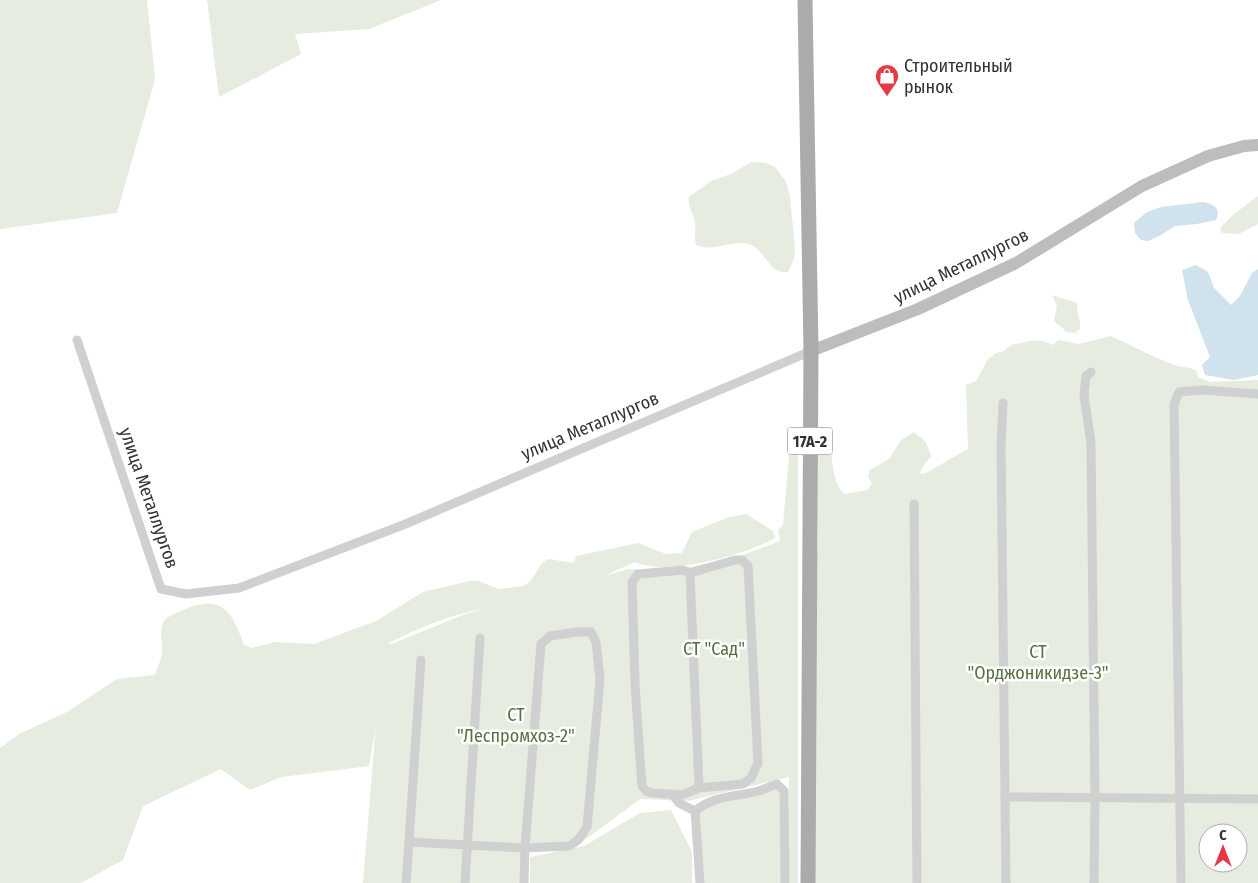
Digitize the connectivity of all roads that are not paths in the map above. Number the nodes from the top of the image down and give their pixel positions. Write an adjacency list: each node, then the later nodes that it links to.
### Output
1 (806, 0): 4 (main road, 17А-2)
2 (1258, 145): 4 (street, улица Металлургов)
3 (77, 340): 4 (street, улица Металлургов)
4 (811, 351): 27 (main road, 17А-2)
5 (1091, 372): 15 (street)
6 (1258, 394): 16 (street)
7 (1003, 403): 14 (street)
8 (914, 504): 28 (street)
9 (690, 572): 12 (street); 12 (street); 13 (street)
10 (480, 638): 20 (street)
11 (421, 660): 19 (street)
12 (699, 788): 13 (street)
13 (673, 795): 18 (street)
14 (1006, 797): 15 (street); 29 (street)
15 (1096, 797): 16 (street); 30 (street)
16 (1180, 798): 17 (street); 31 (street)
17 (1258, 799)
18 (695, 811): 25 (street); 26 (street)
19 (409, 842): 20 (street); 22 (street)
20 (468, 845): 21 (street); 23 (street)
21 (525, 848): 21 (street); 24 (street)
22 (406, 883)
23 (465, 883)
24 (524, 883)
25 (700, 883)
26 (785, 883)
27 (808, 883)
28 (917, 883)
29 (1006, 883)
30 (1094, 883)
31 (1182, 883)

